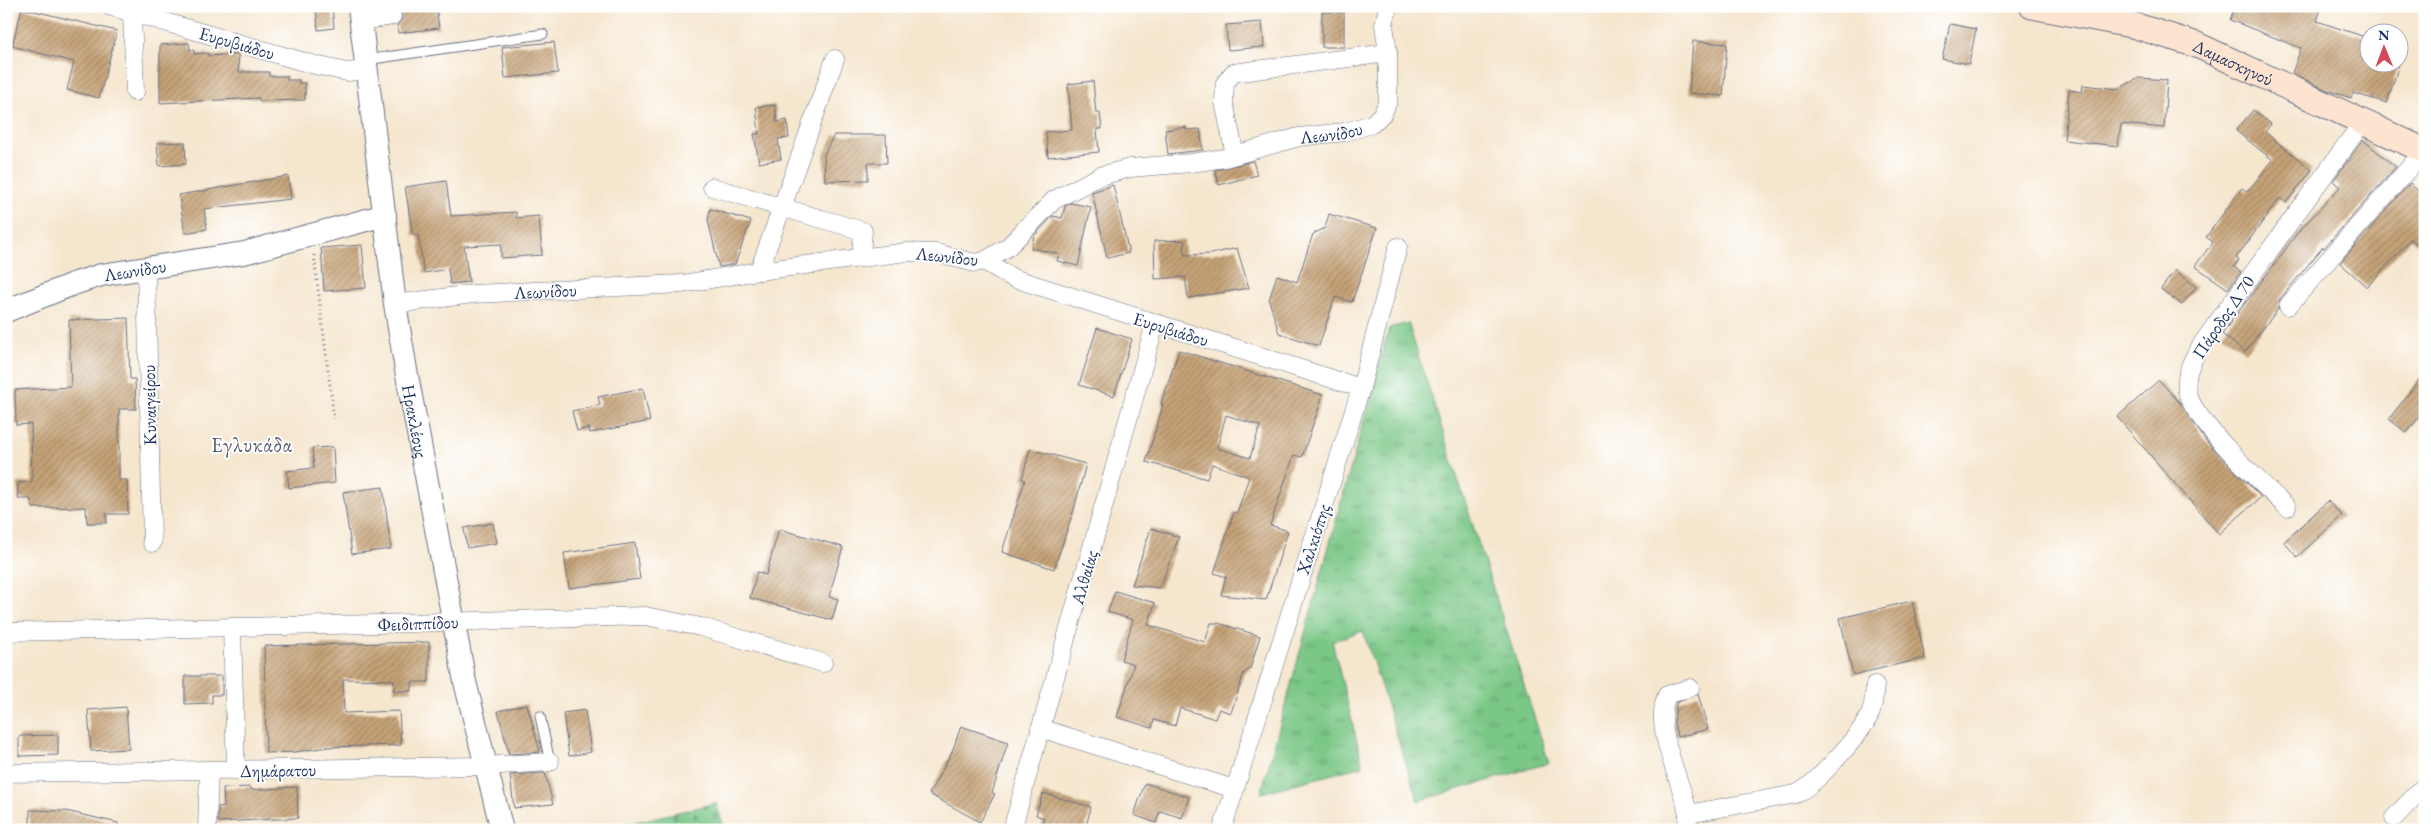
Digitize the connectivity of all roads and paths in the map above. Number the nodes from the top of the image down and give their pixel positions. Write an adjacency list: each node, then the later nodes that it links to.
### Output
1 (109, 6): 4 (street, Ευρυβιάδου)
2 (1388, 6): 8 (street, Λεωνίδου)
3 (2032, 6): 12 (main road, Δαμασκηνού)
4 (132, 13): 10 (street, Ευρυβιάδου); 11 (street)
5 (360, 13): 6 (street); 10 (street, Ηρακλέους)
6 (392, 16)
7 (542, 34): 10 (lane)
8 (1388, 53): 14 (street, Λεωνίδου); 14 (street)
9 (835, 59): 16 (street)
10 (367, 65): 17 (street, Ηρακλέους)
11 (135, 92)
12 (2362, 124): 13 (main road, Δαμασκηνού); 30 (street, Πάροδος Δ 70)
13 (2424, 151): 25 (street)
14 (1235, 155): 21 (street, Λεωνίδου)
15 (712, 187): 16 (street)
16 (782, 208): 20 (street); 23 (street)
17 (385, 215): 18 (street, Λεωνίδου); 24 (street, Ηρακλέους)
18 (312, 235): 22 (street, Λεωνίδου); 29 (path)
19 (1398, 246): 28 (street, Χαλκιόπης)
20 (861, 256): 21 (street, Λεωνίδου); 23 (street, Λεωνίδου)
21 (984, 261): 27 (street, Ευρυβιάδου)
22 (146, 267): 26 (street, Λεωνίδου); 31 (street, Κυναιγείρου)
23 (759, 271): 24 (street, Λεωνίδου)
24 (395, 304): 32 (street, Ηρακλέους)
25 (2288, 306)
26 (6, 311)
27 (1155, 324): 28 (street, Ευρυβιάδου); 39 (street, Αλθαίας)
28 (1361, 388): 46 (street, Χαλκιόπης)
29 (334, 419)
30 (2286, 507)
31 (152, 543)
32 (453, 621): 33 (street, Φειδιππίδου); 35 (street, Φειδιππίδου); 41 (street, Ηρακλέους)
33 (232, 627): 34 (street, Φειδιππίδου); 43 (street)
34 (6, 632)
35 (823, 663)
36 (1875, 685): 48 (street)
37 (1690, 688): 48 (street)
38 (540, 716): 40 (lane)
39 (1040, 728): 46 (street); 51 (street, Αλθαίας)
40 (550, 762): 41 (street, Δημάρατου)
41 (484, 766): 43 (street, Δημάρατου); 50 (street, Ηρακλέους)
42 (209, 771): 43 (street, Δημάρατου); 44 (street, Δημάρατου); 49 (street)
43 (236, 771)
44 (6, 773)
45 (2425, 785): 47 (street)
46 (1234, 789): 52 (street, Χαλκιόπης)
47 (2394, 818)
48 (1686, 822)
49 (207, 830)
50 (502, 830)
51 (1012, 830)
52 (1222, 830)

